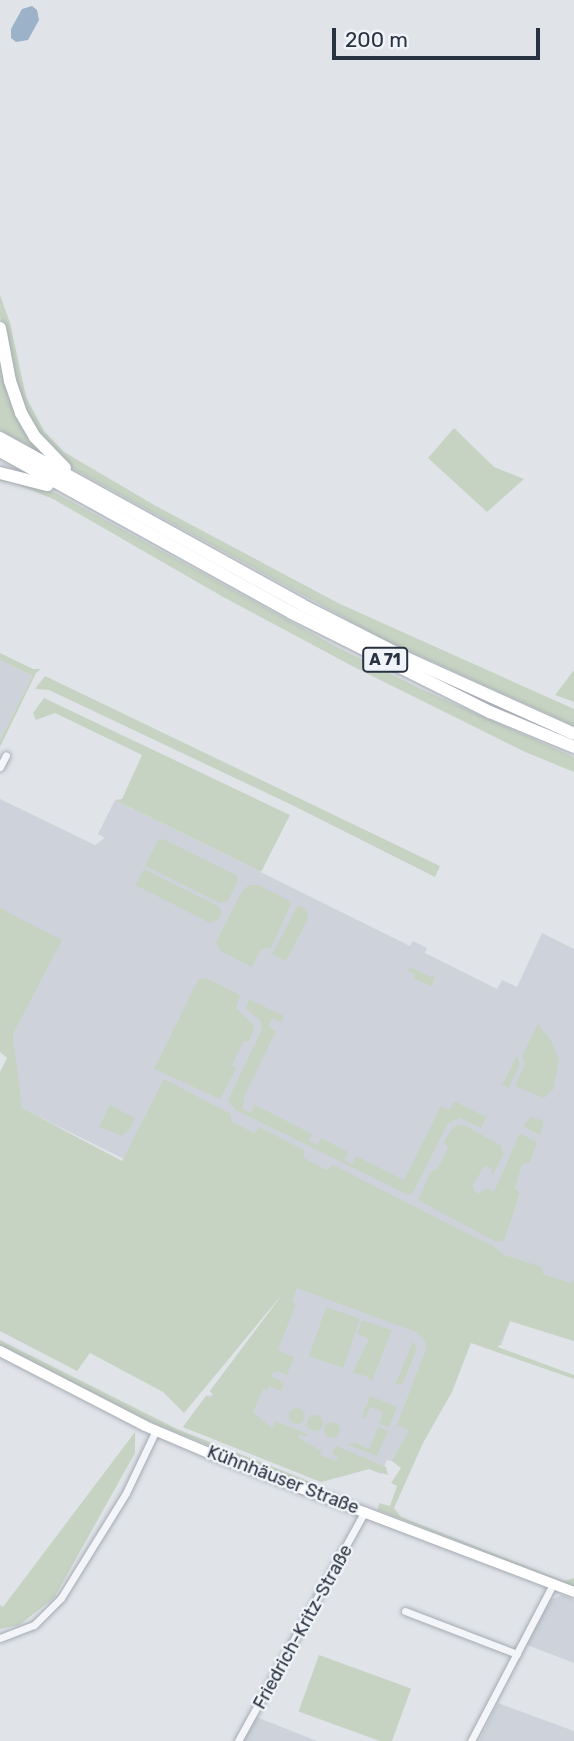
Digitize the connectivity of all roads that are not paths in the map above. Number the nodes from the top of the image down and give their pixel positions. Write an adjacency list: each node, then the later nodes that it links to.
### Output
1 (0, 328): 5 (highway)
2 (0, 438): 5 (highway, A 71)
3 (0, 451): 5 (highway, A 71)
4 (0, 473): 5 (highway)
5 (70, 484): 6 (highway, A 71); 7 (highway, A 71)
6 (574, 734)
7 (574, 747)
8 (6, 755): 9 (street)
9 (0, 766)
10 (0, 1351): 11 (street, Kühnhäuser Straße)
11 (156, 1430): 12 (street, Kühnhäuser Straße); 16 (street)
12 (365, 1511): 13 (street, Kühnhäuser Straße); 18 (street, Friedrich-Kritz-Straße)
13 (553, 1584): 14 (street, Kühnhäuser Straße); 17 (street)
14 (574, 1592)
15 (405, 1611): 17 (street)
16 (0, 1638)
17 (517, 1654): 19 (street)
18 (239, 1741)
19 (471, 1741)

